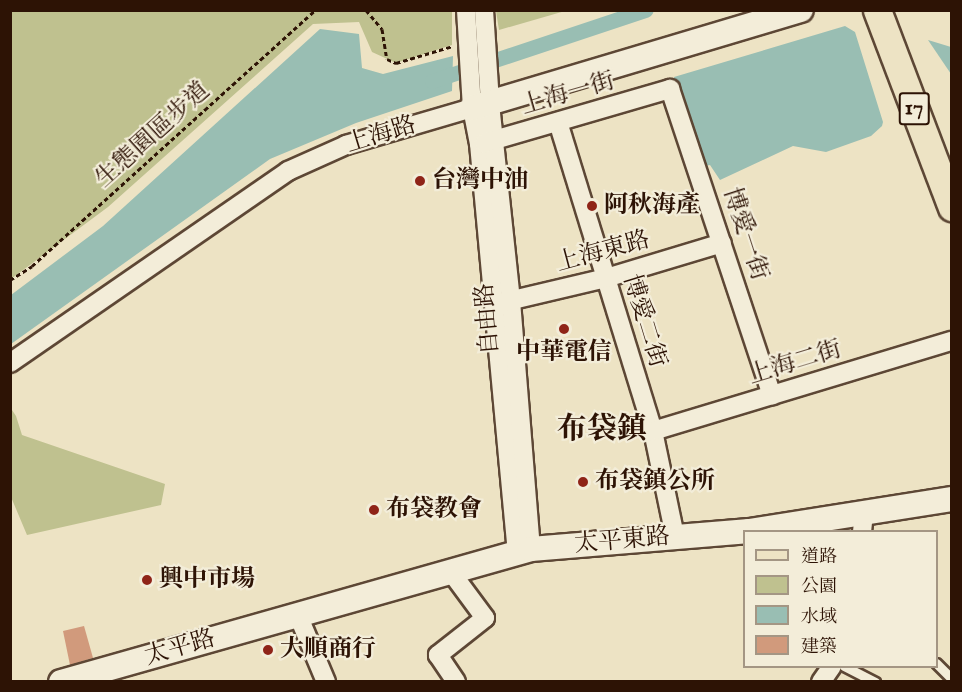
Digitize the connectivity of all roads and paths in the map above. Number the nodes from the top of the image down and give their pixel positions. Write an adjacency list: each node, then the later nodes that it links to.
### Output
1 (315, 10): 15 (path, 生態園區步道)
2 (366, 10): 7 (path)
3 (466, 10): 7 (street)
4 (484, 10): 7 (street)
5 (801, 10): 9 (main road, 上海路)
6 (877, 10): 12 (main road, 17)
7 (477, 40): 9 (street, 自由路)
8 (670, 89): 10 (street, 上海一街); 13 (street, 博愛一街)
9 (481, 97): 11 (street, 自由路); 18 (street, 上海路)
10 (552, 123): 11 (street, 上海一街); 14 (street, 博愛二街)
11 (487, 142): 16 (street, 自由路)
12 (951, 207)
13 (722, 243): 14 (street, 上海東路); 19 (street, 博愛一街)
14 (606, 278): 16 (street, 上海東路); 20 (street, 博愛二街)
15 (10, 280)
16 (503, 302): 26 (street, 自由路)
17 (951, 341): 19 (street, 上海二街)
18 (10, 363)
19 (772, 395): 20 (street, 上海二街)
20 (653, 431): 25 (street, 博愛二街)
21 (951, 499): 22 (main road, 太平東路)
22 (863, 522): 23 (main road, 太平東路)
23 (762, 530)
24 (743, 531): 25 (main road, 太平東路)
25 (675, 536): 26 (main road, 太平東路)
26 (524, 551): 27 (main road, 太平東路)
27 (451, 572): 28 (main road, 太平東路); 36 (street)
28 (298, 615): 32 (main road, 太平路); 35 (street)
29 (938, 665): 33 (lane)
30 (831, 668): 37 (street)
31 (848, 668): 38 (lane)
32 (88, 678): 34 (main road, 太平路)
33 (951, 679)
34 (61, 681)
35 (326, 681)
36 (456, 681)
37 (821, 681)
38 (875, 681)

